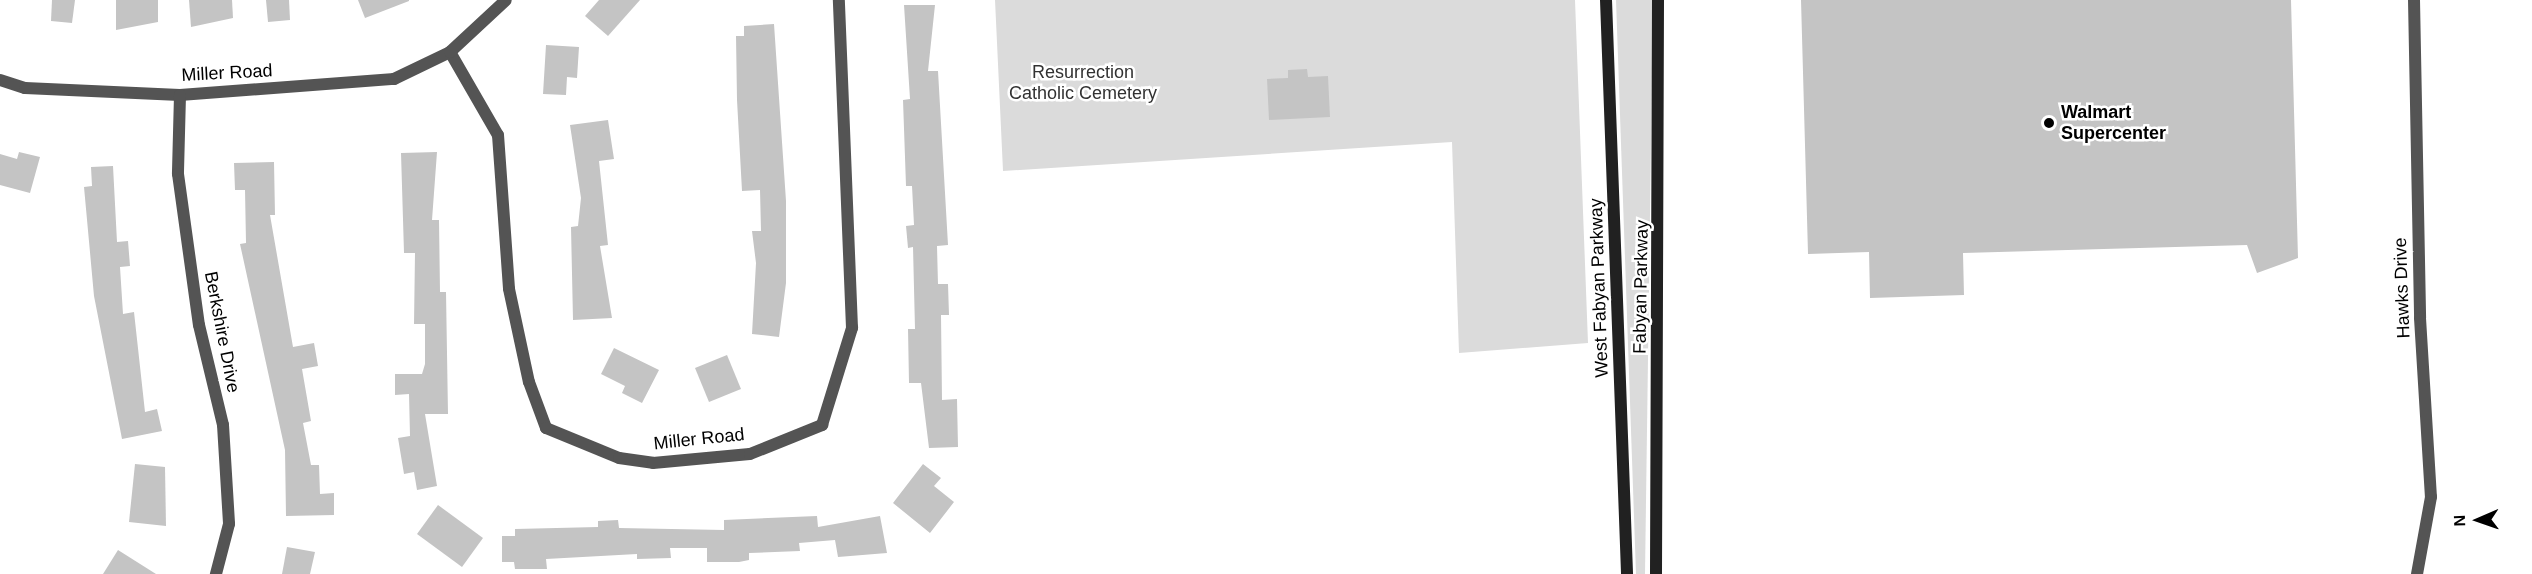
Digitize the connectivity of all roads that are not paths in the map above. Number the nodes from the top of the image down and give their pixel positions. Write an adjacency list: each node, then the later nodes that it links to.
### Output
1 (506, 0): 6 (street, Miller Road)
2 (839, 0): 6 (street, Miller Road)
3 (1606, 0): 10 (main road, West Fabyan Parkway)
4 (1658, 0): 11 (main road, Fabyan Parkway)
5 (2414, 0): 12 (street, Hawks Drive)
6 (450, 52): 8 (street, Miller Road)
7 (0, 80): 8 (street, Miller Road)
8 (180, 95): 9 (street, Berkshire Drive)
9 (216, 574)
10 (1626, 574)
11 (1656, 574)
12 (2417, 574)

